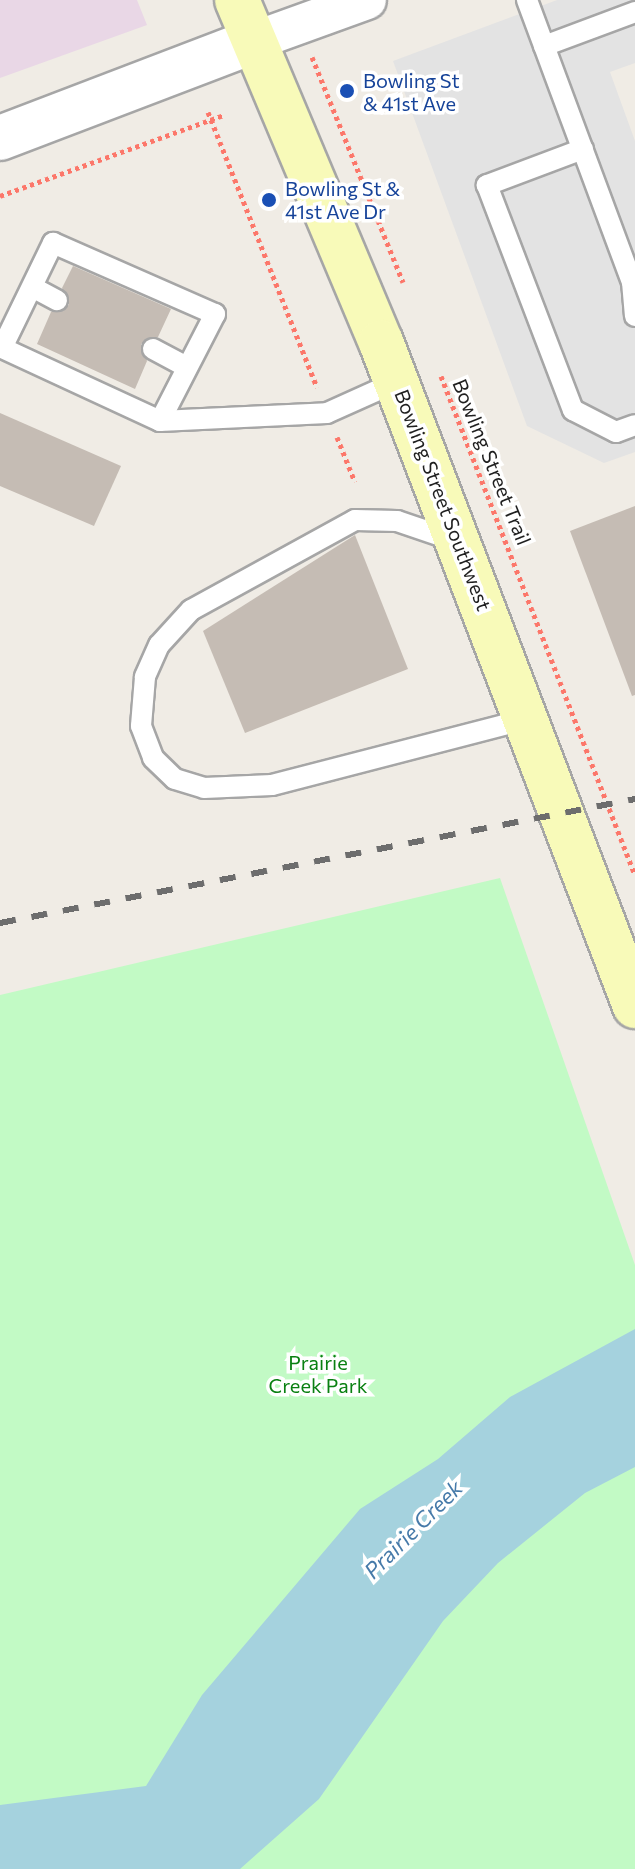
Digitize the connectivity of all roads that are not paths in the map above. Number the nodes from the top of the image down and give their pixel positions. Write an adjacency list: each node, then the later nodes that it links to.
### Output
1 (237, 0): 5 (main road, Bowling Street Southwest)
2 (367, 0): 5 (street)
3 (527, 0): 6 (lane)
4 (635, 12): 6 (lane)
5 (254, 41): 7 (street); 15 (main road, Bowling Street Southwest)
6 (544, 46): 8 (lane)
7 (0, 138)
8 (583, 149): 11 (lane); 17 (lane)
9 (34, 288): 10 (lane); 12 (lane); 14 (lane)
10 (57, 300)
11 (635, 316)
12 (1, 348): 16 (lane)
13 (153, 349): 14 (lane)
14 (187, 367): 16 (lane)
15 (396, 382): 16 (lane); 18 (main road, Bowling Street Southwest)
16 (160, 421)
17 (635, 425)
18 (459, 542): 19 (main road, Bowling Street Southwest); 19 (lane)
19 (528, 719): 20 (main road, Bowling Street Southwest)
20 (635, 1006)

